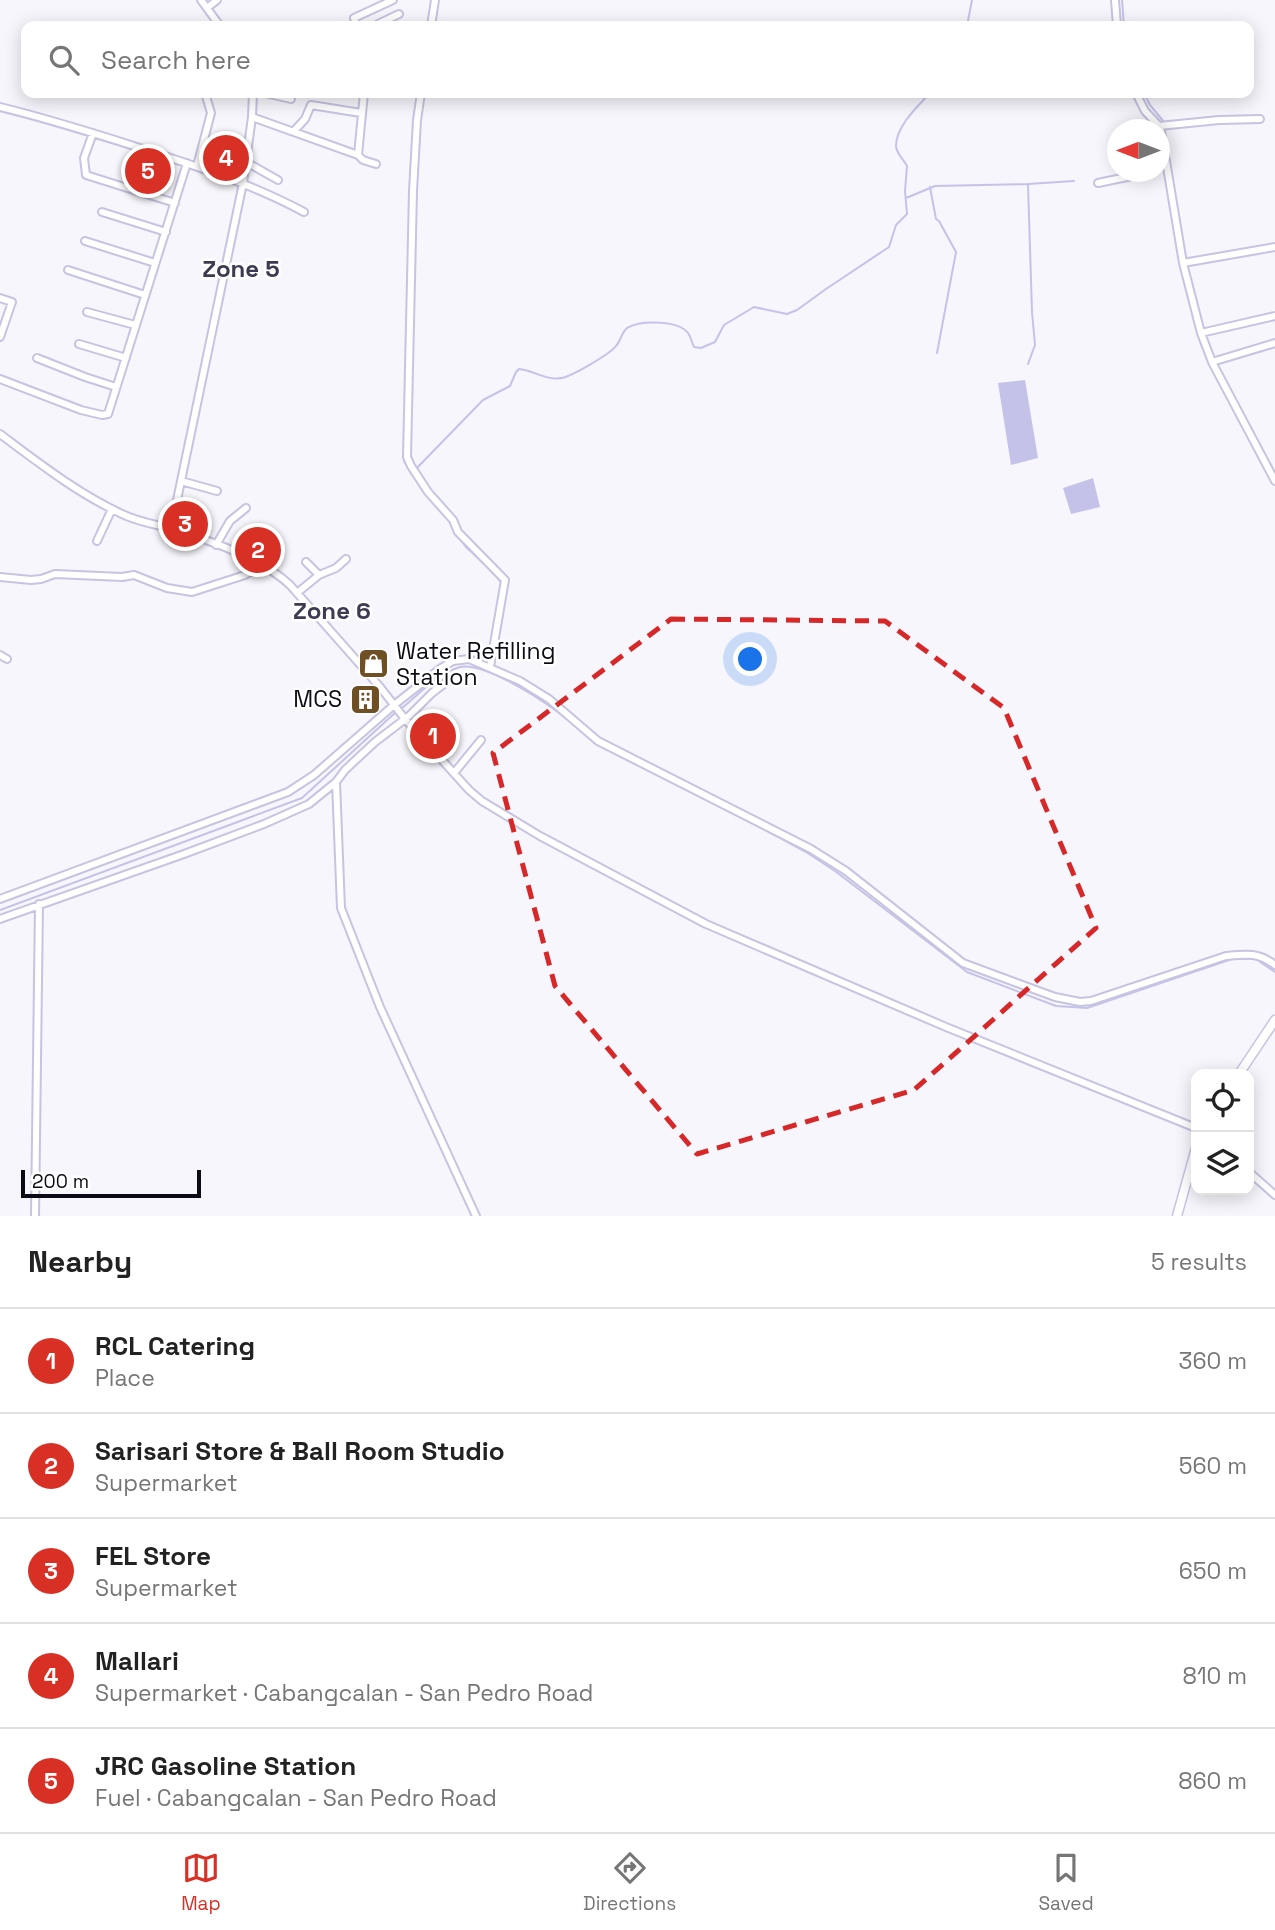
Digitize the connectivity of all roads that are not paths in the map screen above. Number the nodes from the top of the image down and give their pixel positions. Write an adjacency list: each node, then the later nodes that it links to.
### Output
1 (201, 0): 6 (street)
2 (216, 0): 6 (street)
3 (393, 0): 9 (street)
4 (435, 0): 11 (street)
5 (1115, 0): 12 (street)
6 (206, 8): 8 (street)
7 (399, 14): 10 (street)
8 (216, 21)
9 (356, 21)
10 (384, 21)
11 (432, 21)
12 (1117, 21)
13 (206, 98): 32 (street)
14 (253, 98): 22 (street)
15 (287, 98): 19 (street)
16 (363, 98): 21 (street)
17 (420, 98): 79 (street)
18 (1138, 98): 23 (street)
19 (291, 99)
20 (0, 107): 27 (street)
21 (361, 114): 26 (street); 28 (street)
22 (252, 117): 26 (street); 29 (street)
23 (1152, 119)
24 (1260, 119): 25 (street)
25 (1170, 125)
26 (294, 131): 28 (street)
27 (93, 133): 30 (street); 38 (street)
28 (358, 155): 31 (street)
29 (246, 162): 33 (street); 36 (street)
30 (187, 163): 32 (street); 38 (street)
31 (376, 164)
32 (197, 166): 36 (street)
33 (278, 180)
34 (1107, 181): 37 (street)
35 (1170, 181): 44 (street)
36 (243, 183): 40 (street); 62 (street)
37 (1098, 183)
38 (175, 203): 41 (street)
39 (102, 212): 41 (street)
40 (304, 212)
41 (166, 232): 45 (street)
42 (85, 241): 45 (street)
43 (1275, 247): 44 (street)
44 (1183, 263): 52 (street)
45 (155, 264): 47 (street)
46 (68, 270): 47 (street)
47 (145, 295): 51 (street)
48 (0, 298): 53 (street)
49 (87, 312): 51 (street)
50 (1275, 316): 52 (street)
51 (135, 326): 57 (street)
52 (1201, 333): 58 (street)
53 (0, 337)
54 (1275, 343): 58 (street)
55 (79, 344): 57 (street)
56 (37, 358): 60 (street)
57 (125, 358): 60 (street)
58 (1212, 362): 63 (street)
59 (0, 379): 60 (street)
60 (117, 387)
61 (0, 434): 66 (street)
62 (181, 481): 64 (street); 67 (street)
63 (1275, 481)
64 (217, 491)
65 (246, 508): 69 (street)
66 (112, 509): 67 (street); 68 (street)
67 (172, 529): 69 (street)
68 (97, 541)
69 (216, 545): 73 (street)
70 (272, 545): 73 (street)
71 (346, 559): 74 (street)
72 (306, 562): 74 (street)
73 (261, 563): 75 (street); 76 (street)
74 (319, 575): 76 (street)
75 (0, 577)
76 (298, 593): 81 (street)
77 (0, 655): 78 (street)
78 (7, 659)
79 (490, 667): 81 (street); 88 (street)
80 (464, 678): 81 (street)
81 (399, 712): 83 (street); 84 (street); 85 (street)
82 (481, 740): 83 (street)
83 (454, 773): 91 (street)
84 (336, 782): 86 (street); 96 (street)
85 (0, 899)
86 (39, 904): 87 (street); 95 (street)
87 (0, 919)
88 (1275, 965)
89 (1275, 1020): 90 (main road)
90 (1242, 1069)
91 (1191, 1126)
92 (1191, 1166): 97 (main road)
93 (1254, 1176): 94 (street)
94 (1275, 1195)
95 (35, 1216)
96 (476, 1216)
97 (1177, 1216)

